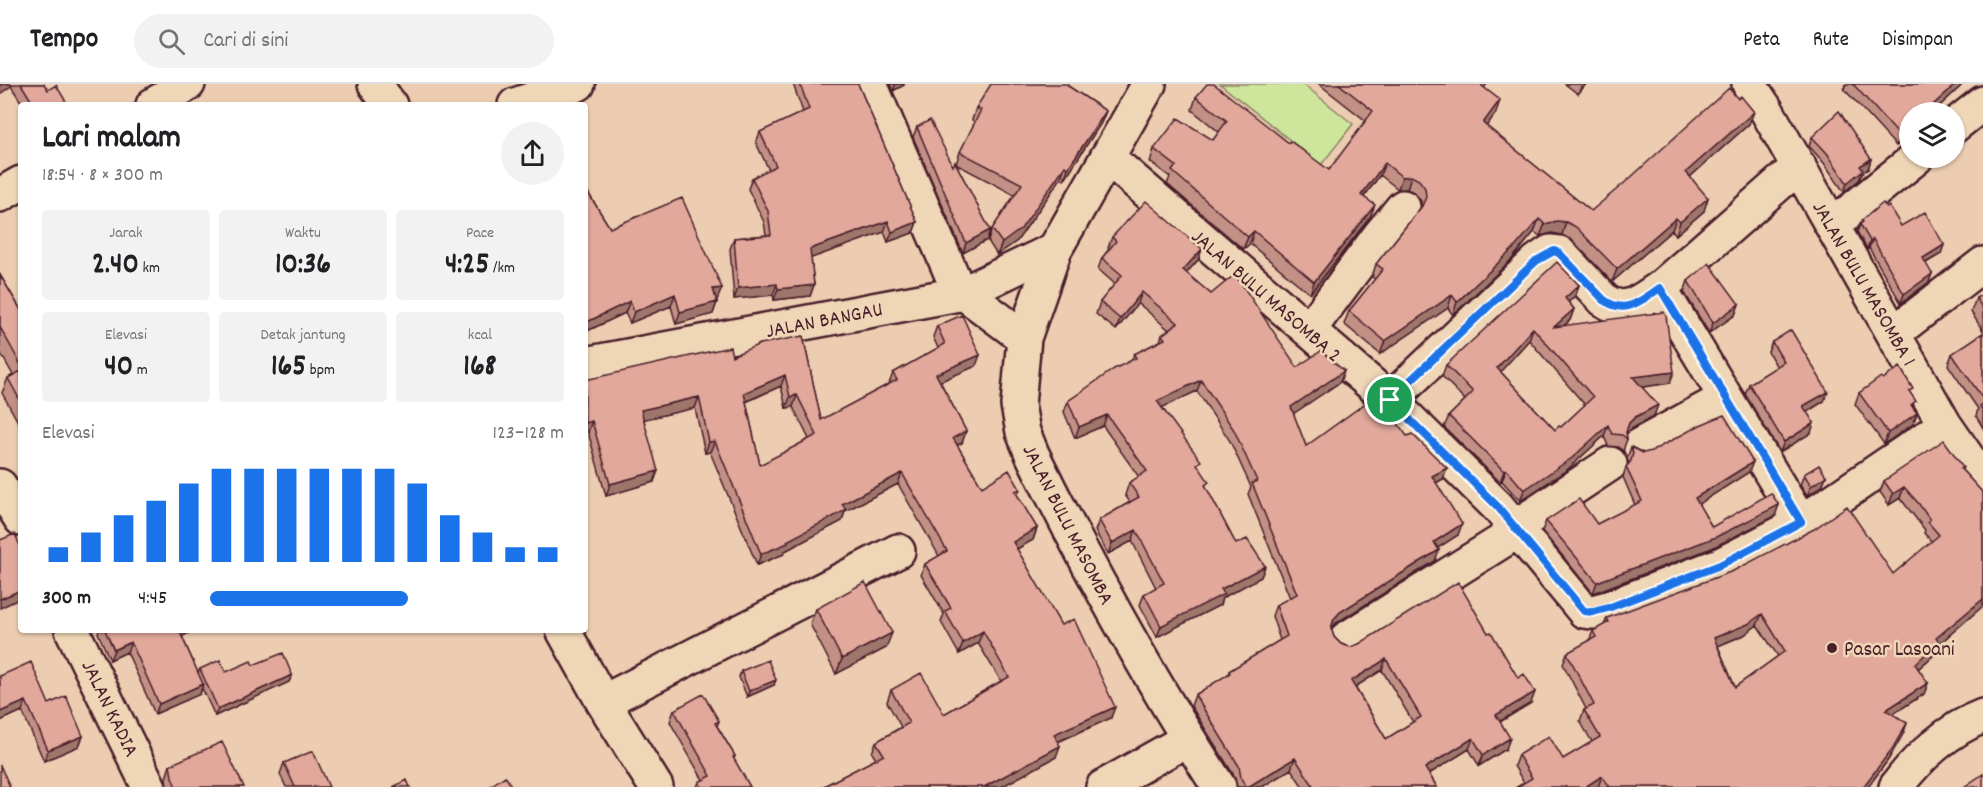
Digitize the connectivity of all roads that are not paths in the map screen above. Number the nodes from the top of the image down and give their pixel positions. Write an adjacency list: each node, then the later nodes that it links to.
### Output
1 (188, 84): 7 (street)
2 (375, 84): 8 (street)
3 (578, 84): 9 (street)
4 (870, 84): 22 (street)
5 (1149, 84): 12 (street, JALAN BULU MASOMBA)
6 (1749, 84): 13 (street, JALAN BULU MASOMBA 1)
7 (158, 102)
8 (388, 102)
9 (524, 102)
10 (1983, 103): 11 (street)
11 (1965, 117)
12 (1107, 157): 19 (street, JALAN BULU MASOMBA); 23 (street, JALAN BULU MASOMBA 2)
13 (1799, 166): 18 (street, JALAN BULU MASOMBA 1); 21 (street)
14 (1904, 168): 18 (street)
15 (18, 185): 16 (street)
16 (0, 195)
17 (1403, 207): 23 (street)
18 (1833, 225): 24 (street, JALAN BULU MASOMBA 1)
19 (1054, 249): 22 (street, JALAN BANGAU); 25 (street, JALAN BULU MASOMBA)
20 (1983, 264): 24 (street)
21 (1660, 288): 27 (street); 28 (street)
22 (962, 293): 25 (street); 26 (street, JALAN BANGAU)
23 (1309, 330): 28 (street, JALAN BULU MASOMBA 2)
24 (1894, 333): 29 (street, JALAN BULU MASOMBA 1)
25 (1024, 338): 45 (street, JALAN BULU MASOMBA)
26 (588, 363)
27 (1726, 398): 30 (street); 35 (street)
28 (1390, 400): 37 (street, JALAN BULU MASOMBA 2)
29 (1945, 425): 32 (street, JALAN BULU MASOMBA 1); 35 (street, JALAN BULU MASOMBA 2)
30 (1640, 446)
31 (1610, 464): 37 (street)
32 (1983, 480)
33 (0, 486): 34 (street)
34 (18, 516)
35 (1801, 522): 37 (street, JALAN BULU MASOMBA 2)
36 (18, 523): 38 (street)
37 (1517, 529): 42 (street)
38 (0, 532)
39 (898, 551): 43 (street)
40 (73, 633): 46 (street, JALAN KADIA)
41 (565, 633): 43 (street)
42 (1346, 639)
43 (603, 702): 47 (street)
44 (1983, 716): 50 (street)
45 (1188, 739): 48 (street); 49 (street, JALAN BULU MASOMBA)
46 (149, 787)
47 (656, 787)
48 (1103, 787)
49 (1219, 787)
50 (1896, 787)

